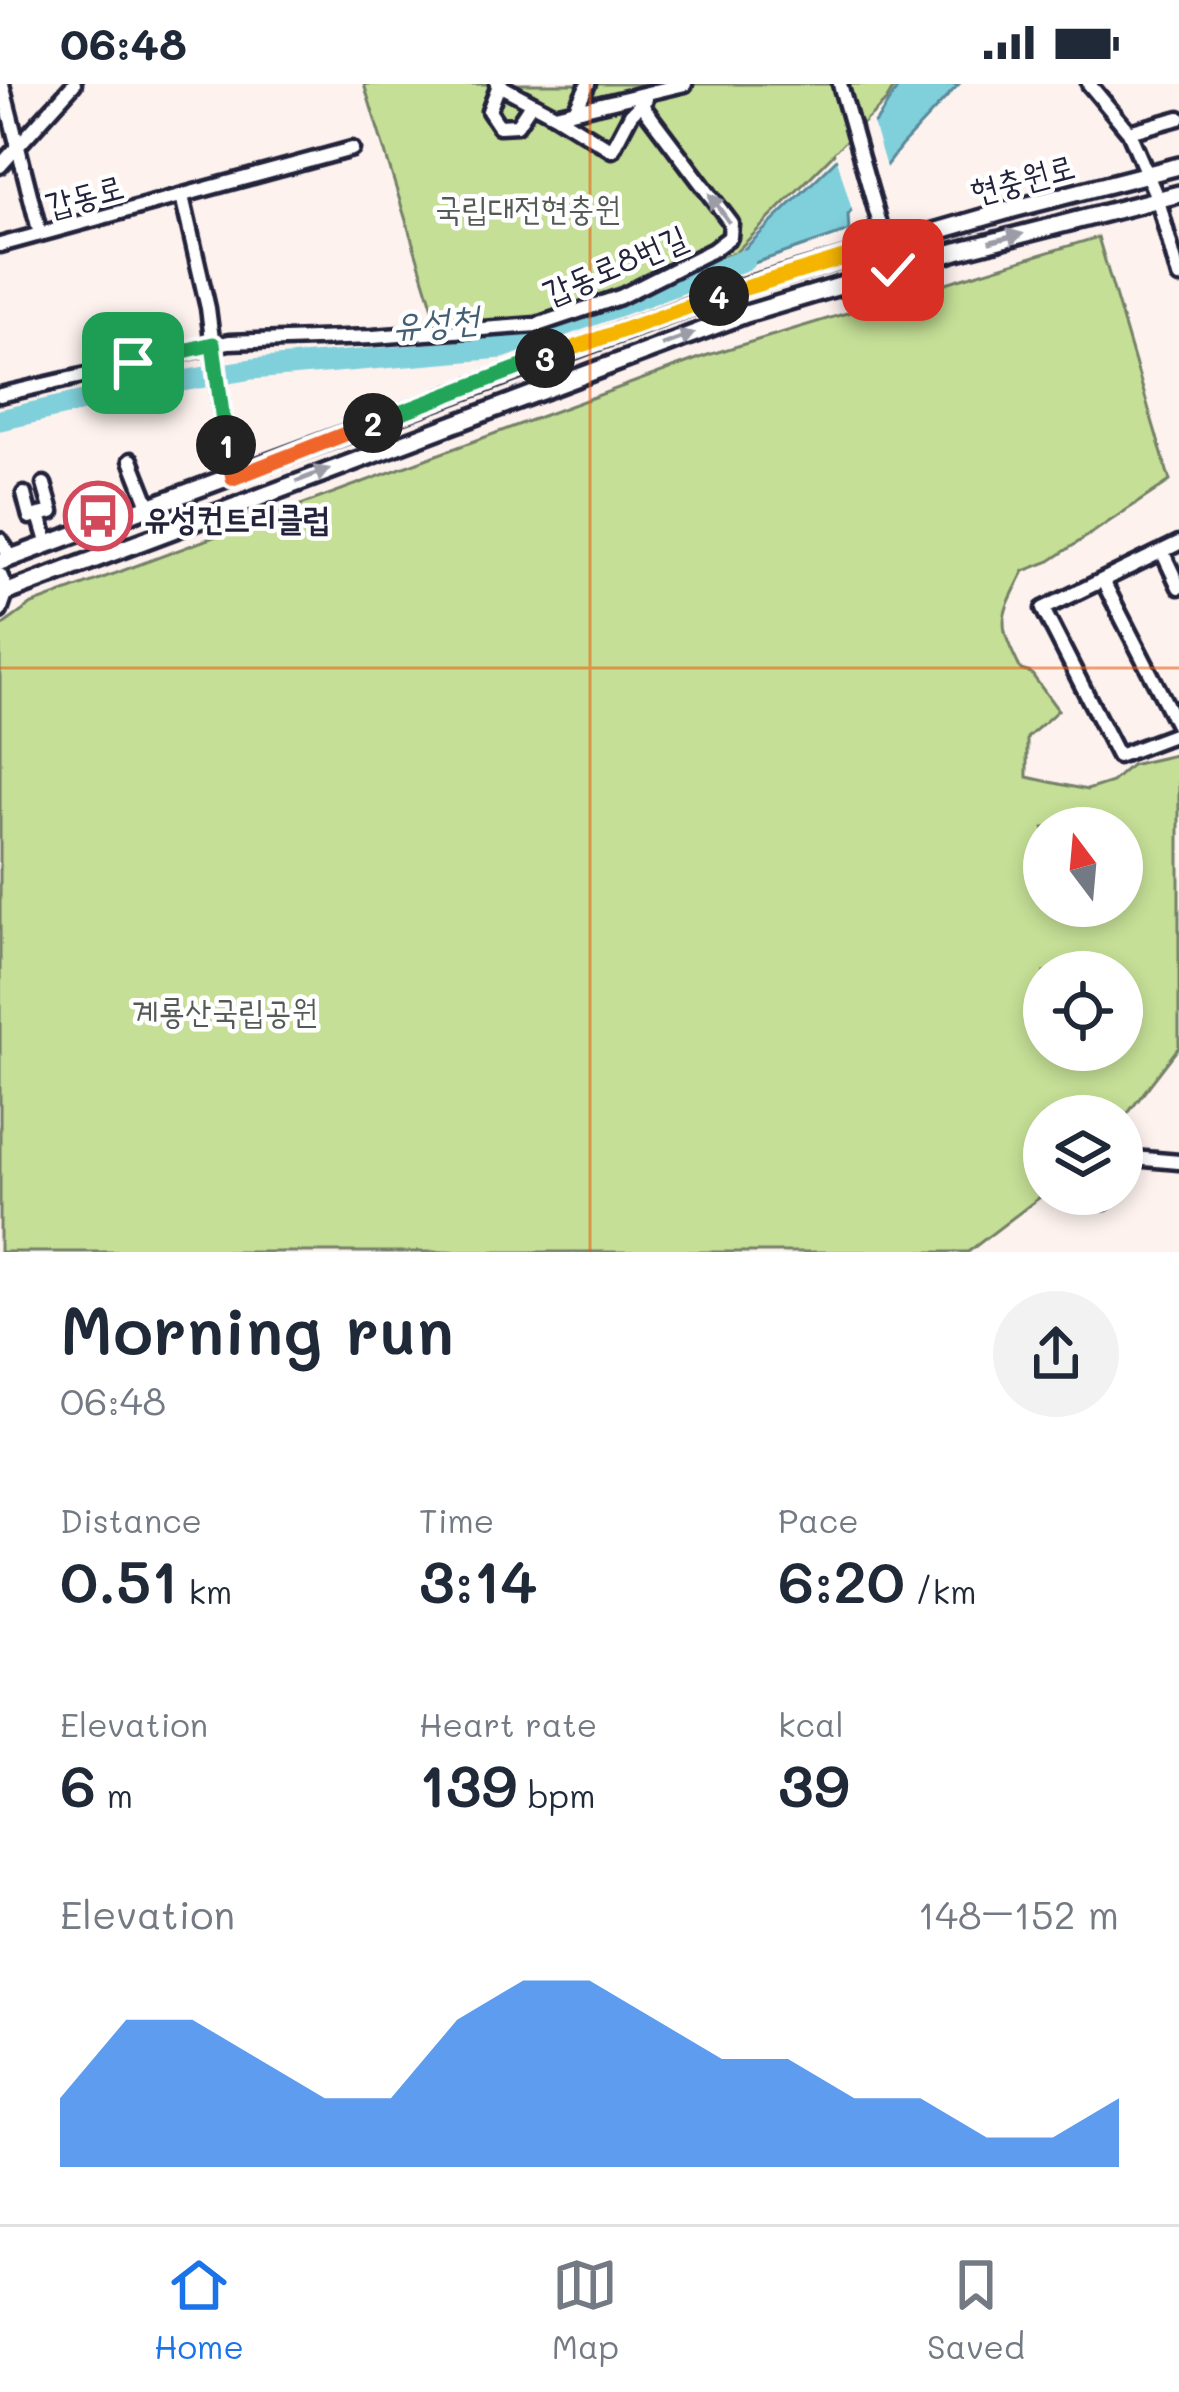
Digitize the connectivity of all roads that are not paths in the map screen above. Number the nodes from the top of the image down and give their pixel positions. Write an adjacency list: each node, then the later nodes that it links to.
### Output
1 (2, 84): 15 (street)
2 (74, 84): 15 (street)
3 (588, 84): 10 (street)
4 (685, 84): 8 (street)
5 (840, 84): 24 (street)
6 (1089, 84): 13 (street)
7 (498, 85): 9 (street); 9 (street)
8 (646, 99): 10 (street); 11 (street); 27 (street, 갑동로8번길, one-way to 8)
9 (531, 104): 11 (street)
10 (575, 110): 11 (street)
11 (554, 115)
12 (1179, 118): 13 (street)
13 (1129, 133): 18 (street)
14 (352, 149): 20 (street, 갑동로)
15 (18, 150): 16 (street); 22 (street)
16 (0, 166)
17 (1179, 166): 18 (main road, 현충원로)
18 (1148, 174): 21 (street); 24 (main road, 현충원로)
19 (1179, 194): 21 (main road, 현충원로)
20 (182, 196): 22 (street, 갑동로); 27 (street)
21 (1158, 200): 25 (main road, 현충원로, one-way to 21); 26 (street)
22 (40, 234): 23 (street, 갑동로)
23 (0, 245)
24 (886, 245): 25 (street); 30 (main road, 현충원로)
25 (893, 270): 43 (main road, 현충원로, one-way to 25)
26 (1179, 277)
27 (213, 347): 28 (street, 갑동로8번길); 30 (street)
28 (0, 395)
29 (131, 460): 33 (street)
30 (233, 478): 33 (main road, 현충원로)
31 (44, 484): 34 (street)
32 (24, 494): 34 (street)
33 (150, 508): 37 (main road, 현충원로)
34 (40, 515): 37 (street)
35 (0, 540): 39 (street)
36 (1179, 543): 38 (street)
37 (47, 545): 39 (main road, 현충원로)
38 (1162, 551): 41 (street); 42 (street)
39 (6, 560)
40 (0, 575): 43 (street)
41 (1103, 581): 45 (street); 45 (street)
42 (1179, 586)
43 (4, 593): 44 (street)
44 (0, 611)
45 (1179, 731)
46 (1143, 1159): 47 (street)
47 (1179, 1162)

